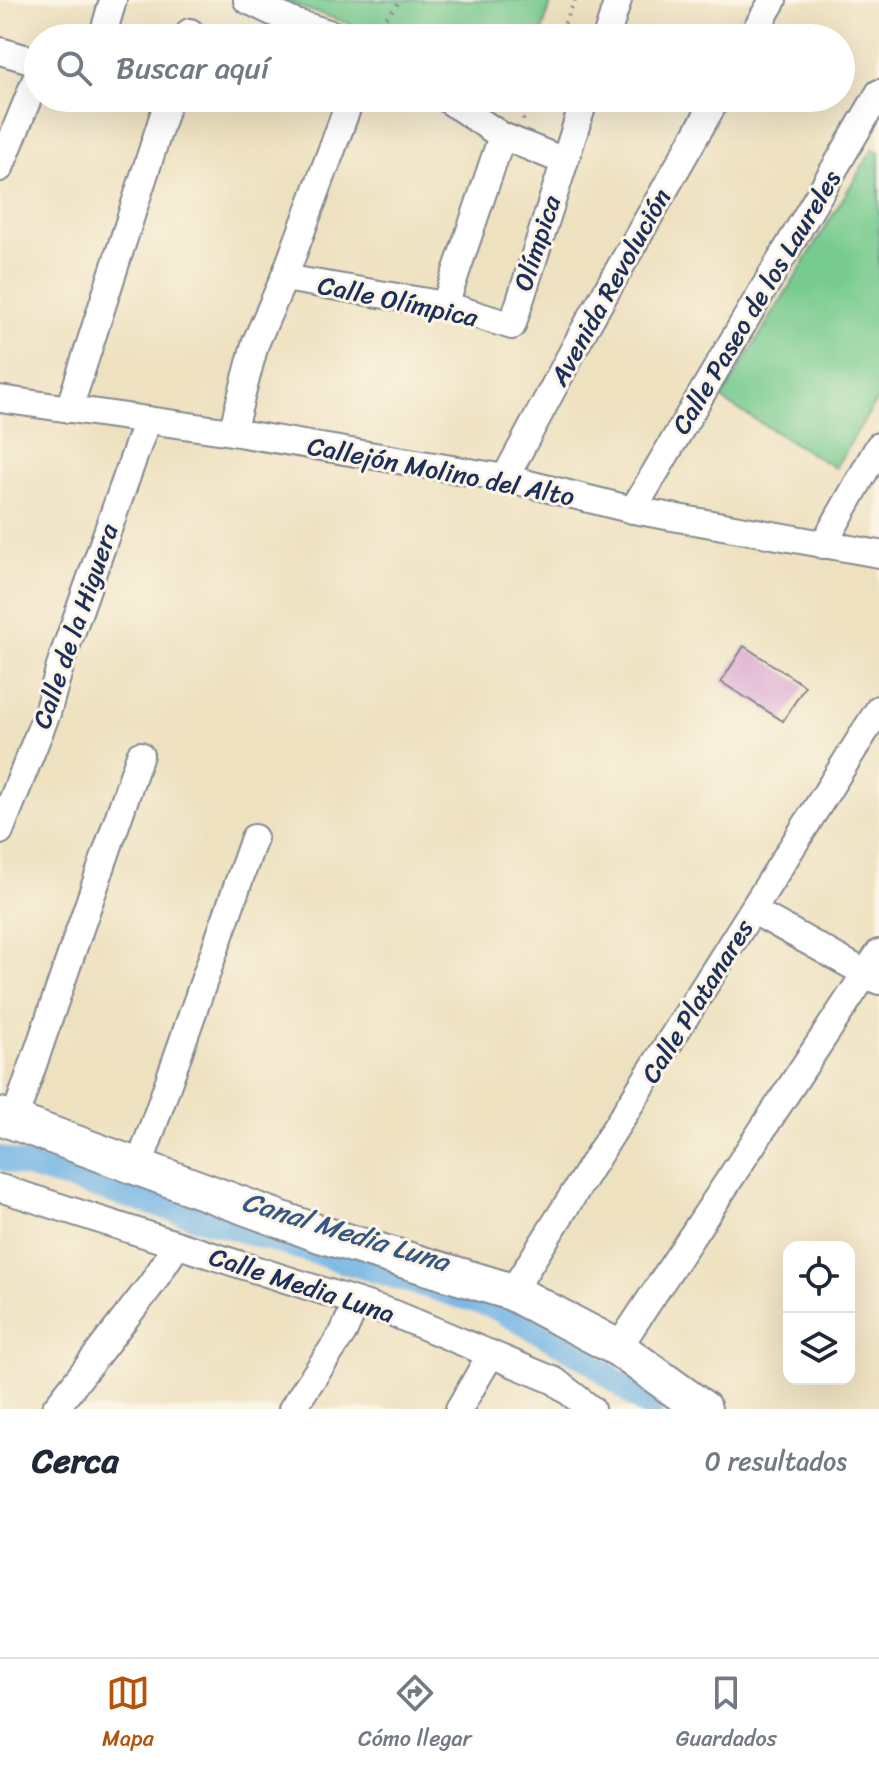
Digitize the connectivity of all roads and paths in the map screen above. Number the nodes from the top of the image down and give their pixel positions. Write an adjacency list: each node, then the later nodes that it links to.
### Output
1 (113, 0): 7 (street)
2 (247, 0): 8 (street)
3 (401, 0): 9 (path)
4 (575, 0): 10 (path)
5 (618, 0): 11 (street)
6 (773, 0): 12 (street)
7 (106, 24)
8 (299, 24)
9 (380, 24)
10 (564, 24)
11 (610, 24)
12 (759, 24)
13 (0, 51): 14 (street)
14 (24, 58)
15 (879, 93): 22 (street, Calle Paseo de los Laureles)
16 (24, 109): 25 (street)
17 (164, 112): 30 (street)
18 (346, 112): 26 (street)
19 (466, 112): 23 (street)
20 (580, 112): 24 (street, Olímpica)
21 (709, 112): 34 (street, Avenida Revolución)
22 (870, 128): 35 (street, Calle Paseo de los Laureles)
23 (502, 136): 24 (street); 27 (street)
24 (564, 161): 28 (street, Olímpica)
25 (0, 168)
26 (284, 278): 27 (street, Calle Olímpica); 32 (street)
27 (445, 305): 28 (street, Calle Olímpica)
28 (512, 326)
29 (0, 399): 30 (street, Callejón Molino del Alto)
30 (69, 409): 31 (street, Callejón Molino del Alto)
31 (147, 420): 32 (street, Callejón Molino del Alto); 40 (street, Calle de la Higuera)
32 (232, 432): 34 (street, Callejón Molino del Alto)
33 (879, 446): 36 (street)
34 (505, 478): 35 (street, Callejón Molino del Alto)
35 (633, 510): 36 (street, Callejón Molino del Alto)
36 (823, 545): 37 (street, Callejón Molino del Alto)
37 (879, 554)
38 (879, 709): 42 (street, Calle Platanares)
39 (140, 755): 44 (street)
40 (0, 831)
41 (254, 838): 45 (street)
42 (754, 911): 43 (street); 48 (street, Calle Platanares)
43 (875, 969): 50 (street)
44 (7, 1118): 45 (street)
45 (138, 1169): 48 (street)
46 (0, 1188): 47 (street, Calle Media Luna)
47 (177, 1245): 49 (street, Calle Media Luna); 52 (street)
48 (512, 1292): 50 (street)
49 (357, 1302): 51 (street, Calle Media Luna); 53 (street)
50 (618, 1348): 56 (street)
51 (491, 1354): 54 (street); 55 (street, Calle Media Luna)
52 (55, 1409)
53 (292, 1409)
54 (459, 1409)
55 (591, 1409)
56 (703, 1409)

